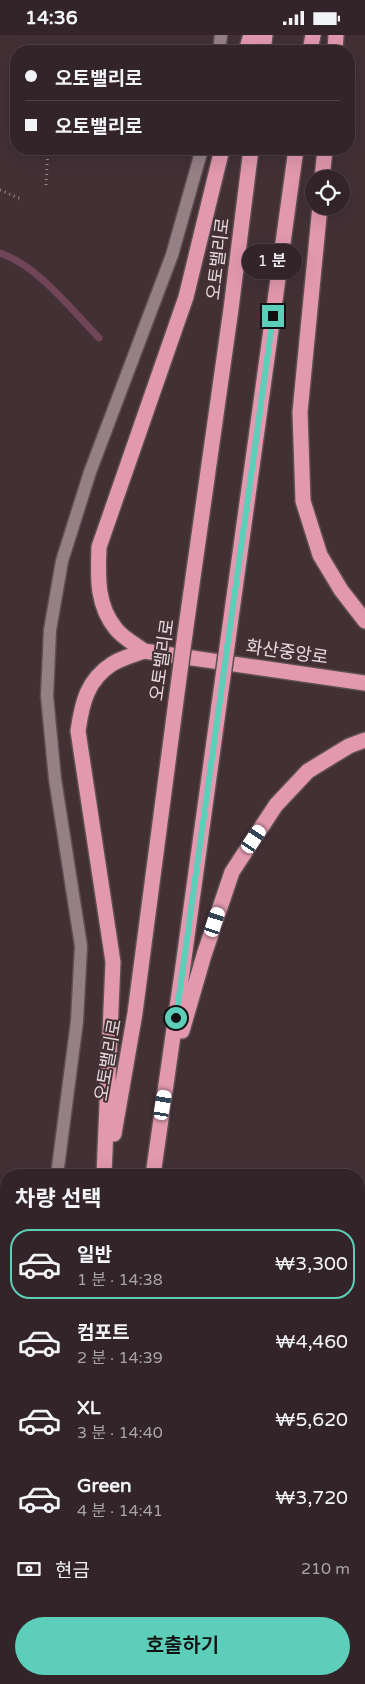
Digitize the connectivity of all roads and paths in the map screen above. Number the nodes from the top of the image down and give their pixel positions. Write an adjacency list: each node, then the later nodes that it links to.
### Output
1 (48, 155): 8 (path)
2 (200, 155): 17 (lane)
3 (221, 155): 13 (highway)
4 (250, 155): 19 (highway, 오토밸리로, bridge)
5 (295, 155): 16 (highway, bridge)
6 (324, 155): 7 (highway)
7 (323, 170)
8 (46, 185)
9 (0, 190): 10 (path)
10 (23, 200)
11 (319, 215): 12 (highway)
12 (365, 621)
13 (144, 651): 14 (highway, 화산중앙로); 18 (highway)
14 (365, 683)
15 (365, 740): 16 (highway)
16 (166, 1087): 20 (highway)
17 (58, 1169)
18 (105, 1169)
19 (106, 1169)
20 (154, 1169)

